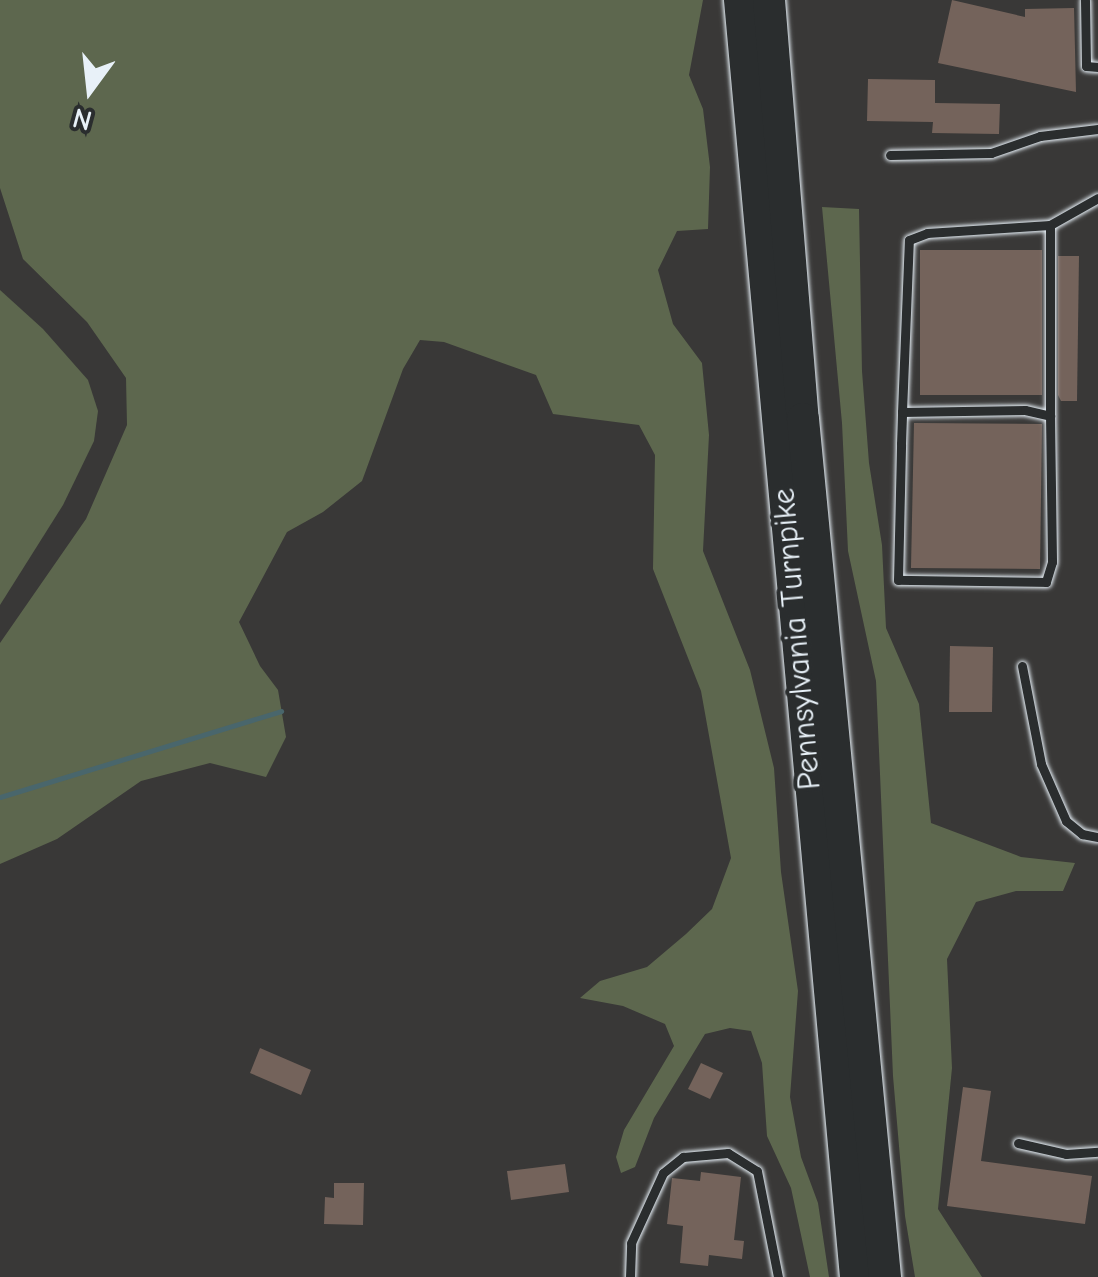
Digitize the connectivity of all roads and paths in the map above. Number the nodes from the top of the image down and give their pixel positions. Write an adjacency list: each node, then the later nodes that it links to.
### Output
1 (740, 0): 17 (highway, Pennsylvania Turnpike)
2 (769, 0): 18 (highway, Pennsylvania Turnpike)
3 (1085, 0): 4 (lane)
4 (1098, 68)
5 (1098, 130): 6 (lane)
6 (890, 155)
7 (1098, 198): 8 (lane)
8 (1050, 225): 9 (lane); 10 (lane)
9 (902, 412): 10 (lane); 10 (lane)
10 (1050, 416)
11 (1022, 666): 12 (lane)
12 (1098, 837)
13 (1018, 1143): 14 (lane)
14 (1098, 1152)
15 (630, 1277): 16 (lane)
16 (778, 1277)
17 (856, 1277)
18 (885, 1277)

